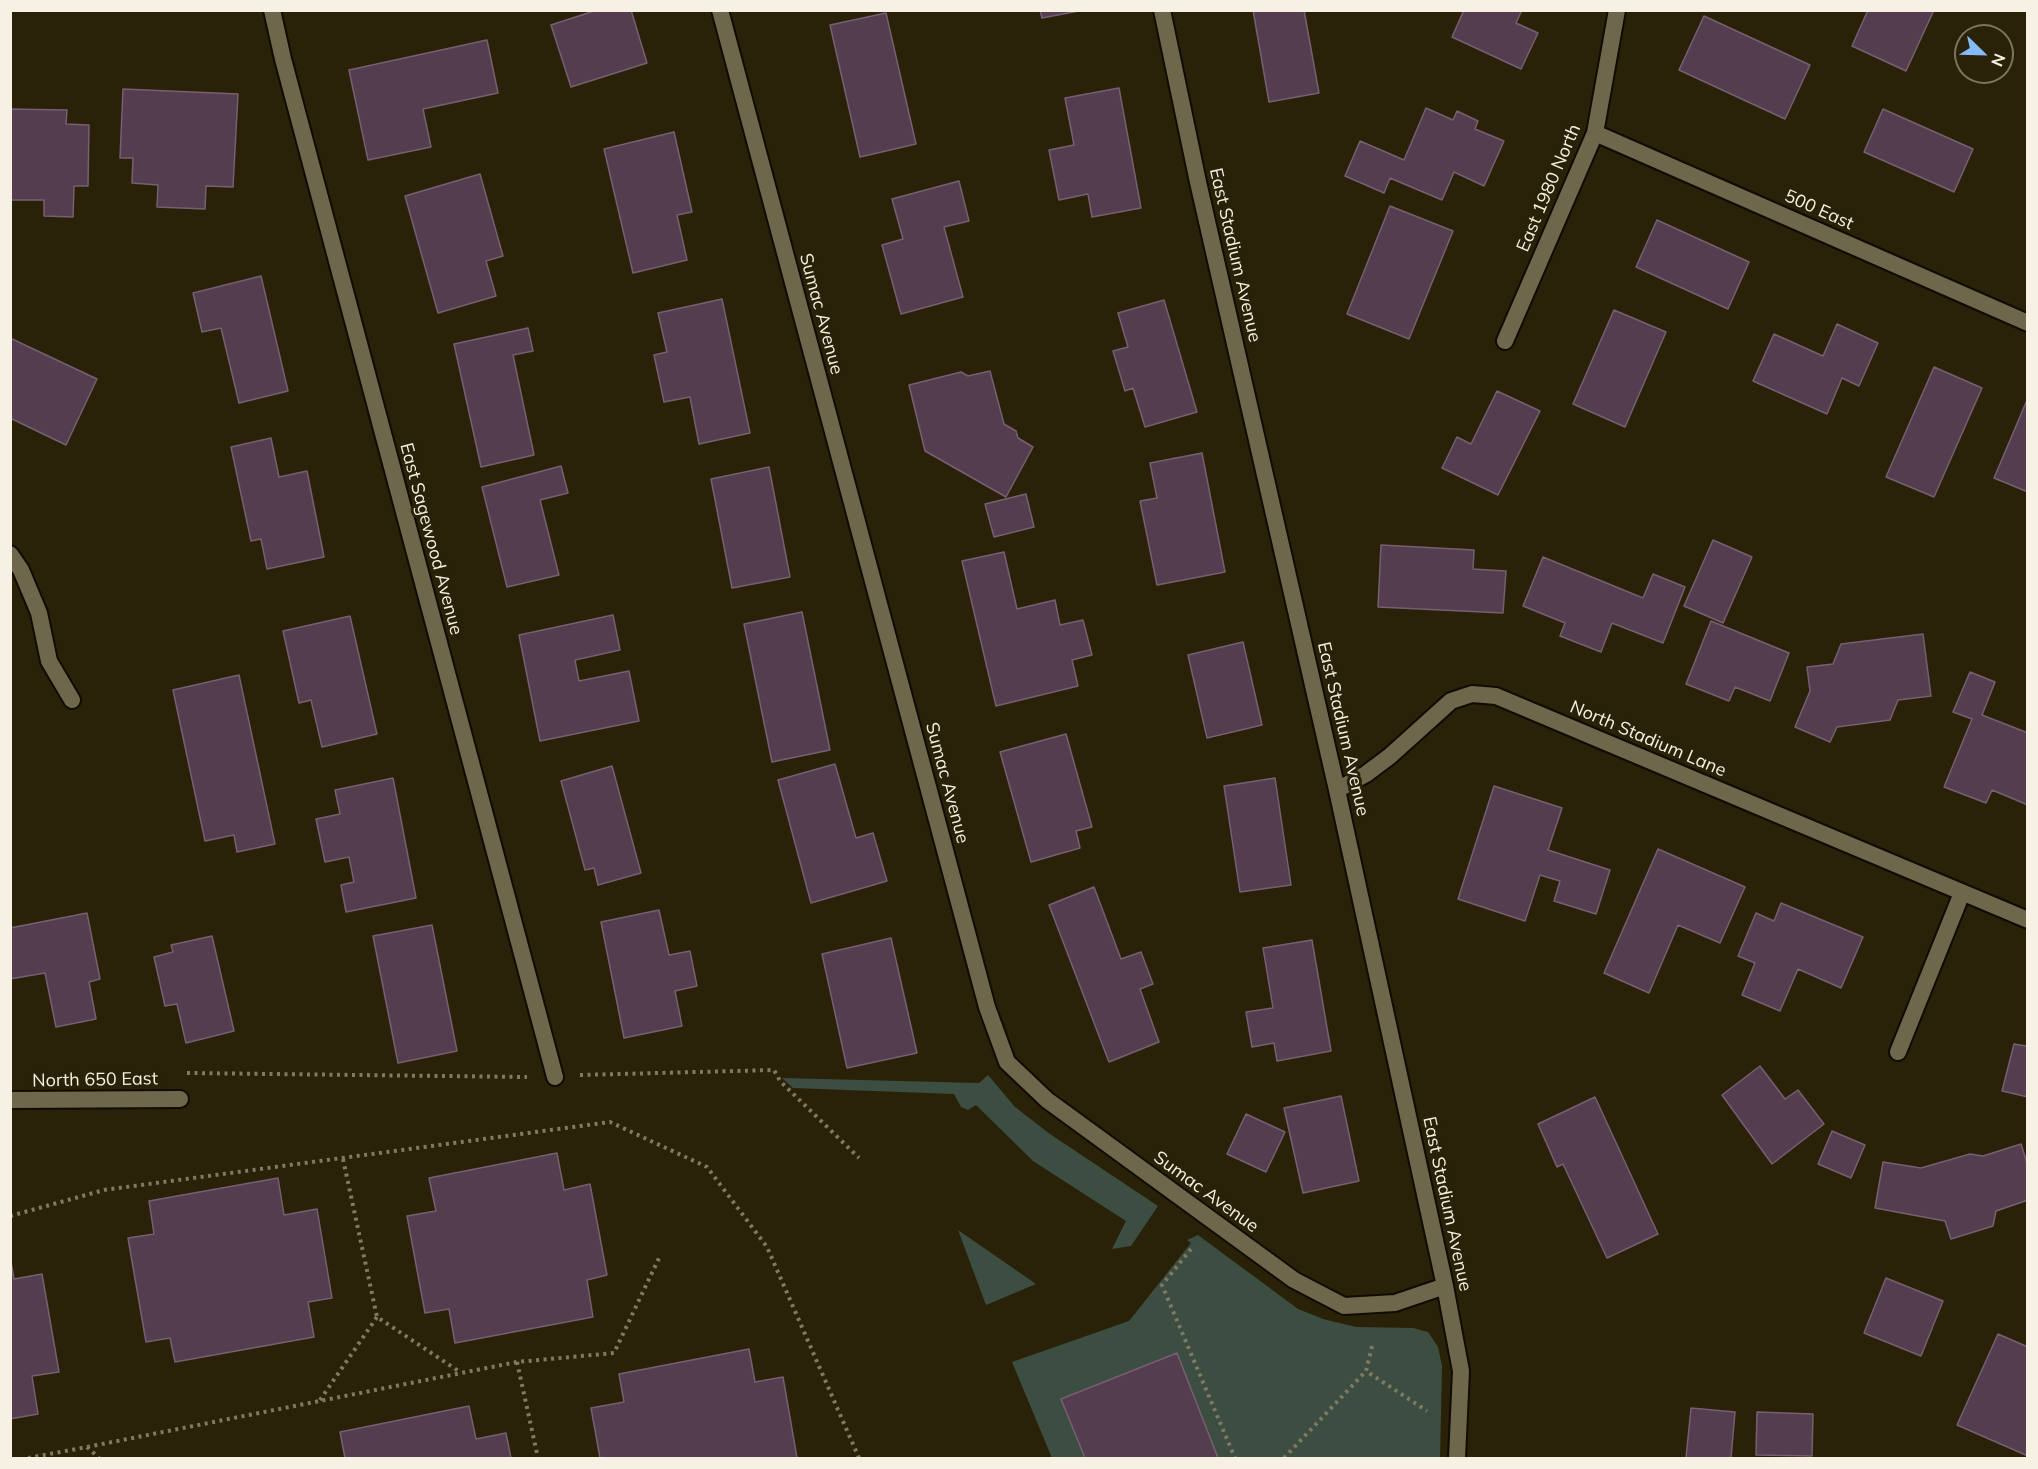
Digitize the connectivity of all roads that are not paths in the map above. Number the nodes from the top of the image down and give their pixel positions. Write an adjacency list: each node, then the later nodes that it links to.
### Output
1 (272, 10): 14 (street, East Sagewood Avenue)
2 (720, 10): 17 (street, Sumac Avenue)
3 (1162, 10): 10 (street, East Stadium Avenue)
4 (1617, 10): 5 (street, East 1980 North)
5 (1595, 133): 6 (street, 500 East); 7 (street, East 1980 North)
6 (2028, 323)
7 (1505, 340)
8 (10, 554): 9 (street)
9 (72, 700)
10 (1337, 790): 11 (street, North Stadium Lane); 17 (street, East Stadium Avenue)
11 (1962, 893): 12 (street, North Stadium Lane); 13 (street)
12 (2028, 920)
13 (1898, 1052)
14 (555, 1077)
15 (180, 1099): 16 (street, North 650 East)
16 (10, 1100)
17 (1445, 1286): 18 (street, East Stadium Avenue)
18 (1457, 1458)

